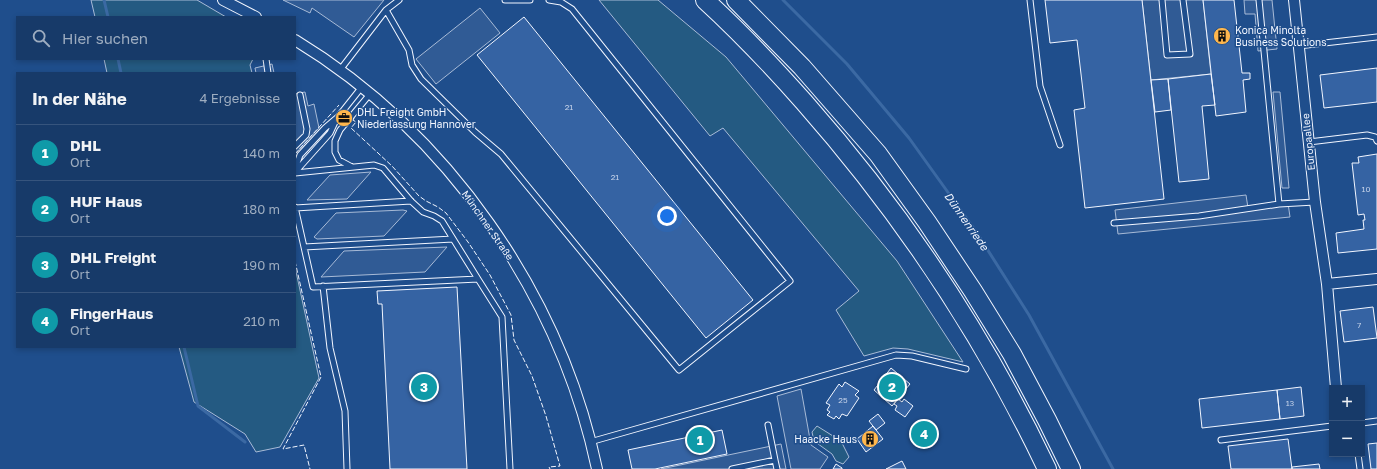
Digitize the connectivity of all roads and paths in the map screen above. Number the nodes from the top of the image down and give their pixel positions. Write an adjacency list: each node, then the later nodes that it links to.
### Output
1 (223, 0): 14 (street)
2 (399, 0): 13 (lane)
3 (505, 0): 4 (lane)
4 (530, 0)
5 (549, 0): 13 (lane)
6 (705, 0): 57 (highway)
7 (736, 0): 58 (highway)
8 (1030, 0): 26 (lane)
9 (1162, 0): 10 (lane)
10 (1184, 0)
11 (1259, 0): 32 (lane)
12 (1294, 0): 17 (street, Europaallee)
13 (386, 10): 19 (lane)
14 (254, 16)
15 (1377, 37): 17 (lane)
16 (296, 41): 19 (street, Münchner Straße)
17 (1298, 46): 24 (street, Europaallee)
18 (266, 60): 20 (lane)
19 (340, 70): 21 (street, Münchner Straße)
20 (268, 72)
21 (366, 91): 27 (lane); 28 (lane); 49 (street, Münchner Straße)
22 (300, 95): 25 (lane)
23 (1377, 141): 24 (lane)
24 (1308, 142): 31 (street, Europaallee)
25 (296, 145)
26 (1060, 145)
27 (352, 167): 29 (lane); 30 (lane)
28 (296, 170)
29 (296, 171)
30 (411, 202): 33 (lane); 36 (lane)
31 (1315, 202): 32 (lane); 40 (street, Europaallee)
32 (1279, 204): 35 (lane)
33 (296, 208)
34 (296, 212): 37 (lane)
35 (1114, 223)
36 (453, 239): 37 (lane); 38 (lane)
37 (304, 247): 41 (lane)
38 (478, 279): 41 (lane); 53 (lane)
39 (1377, 279): 40 (street)
40 (1327, 284): 43 (street, Europaallee)
41 (323, 286): 52 (lane)
42 (966, 370): 49 (lane)
43 (1336, 385)
44 (1377, 421): 45 (lane)
45 (1365, 423)
46 (768, 425): 51 (lane)
47 (1329, 426): 48 (lane)
48 (1222, 440)
49 (590, 442): 54 (street, Münchner Straße)
50 (1358, 457): 59 (lane)
51 (775, 460): 55 (lane); 56 (lane)
52 (347, 469)
53 (510, 469)
54 (597, 469)
55 (732, 469)
56 (777, 469)
57 (1047, 469)
58 (1071, 469)
59 (1360, 469)

